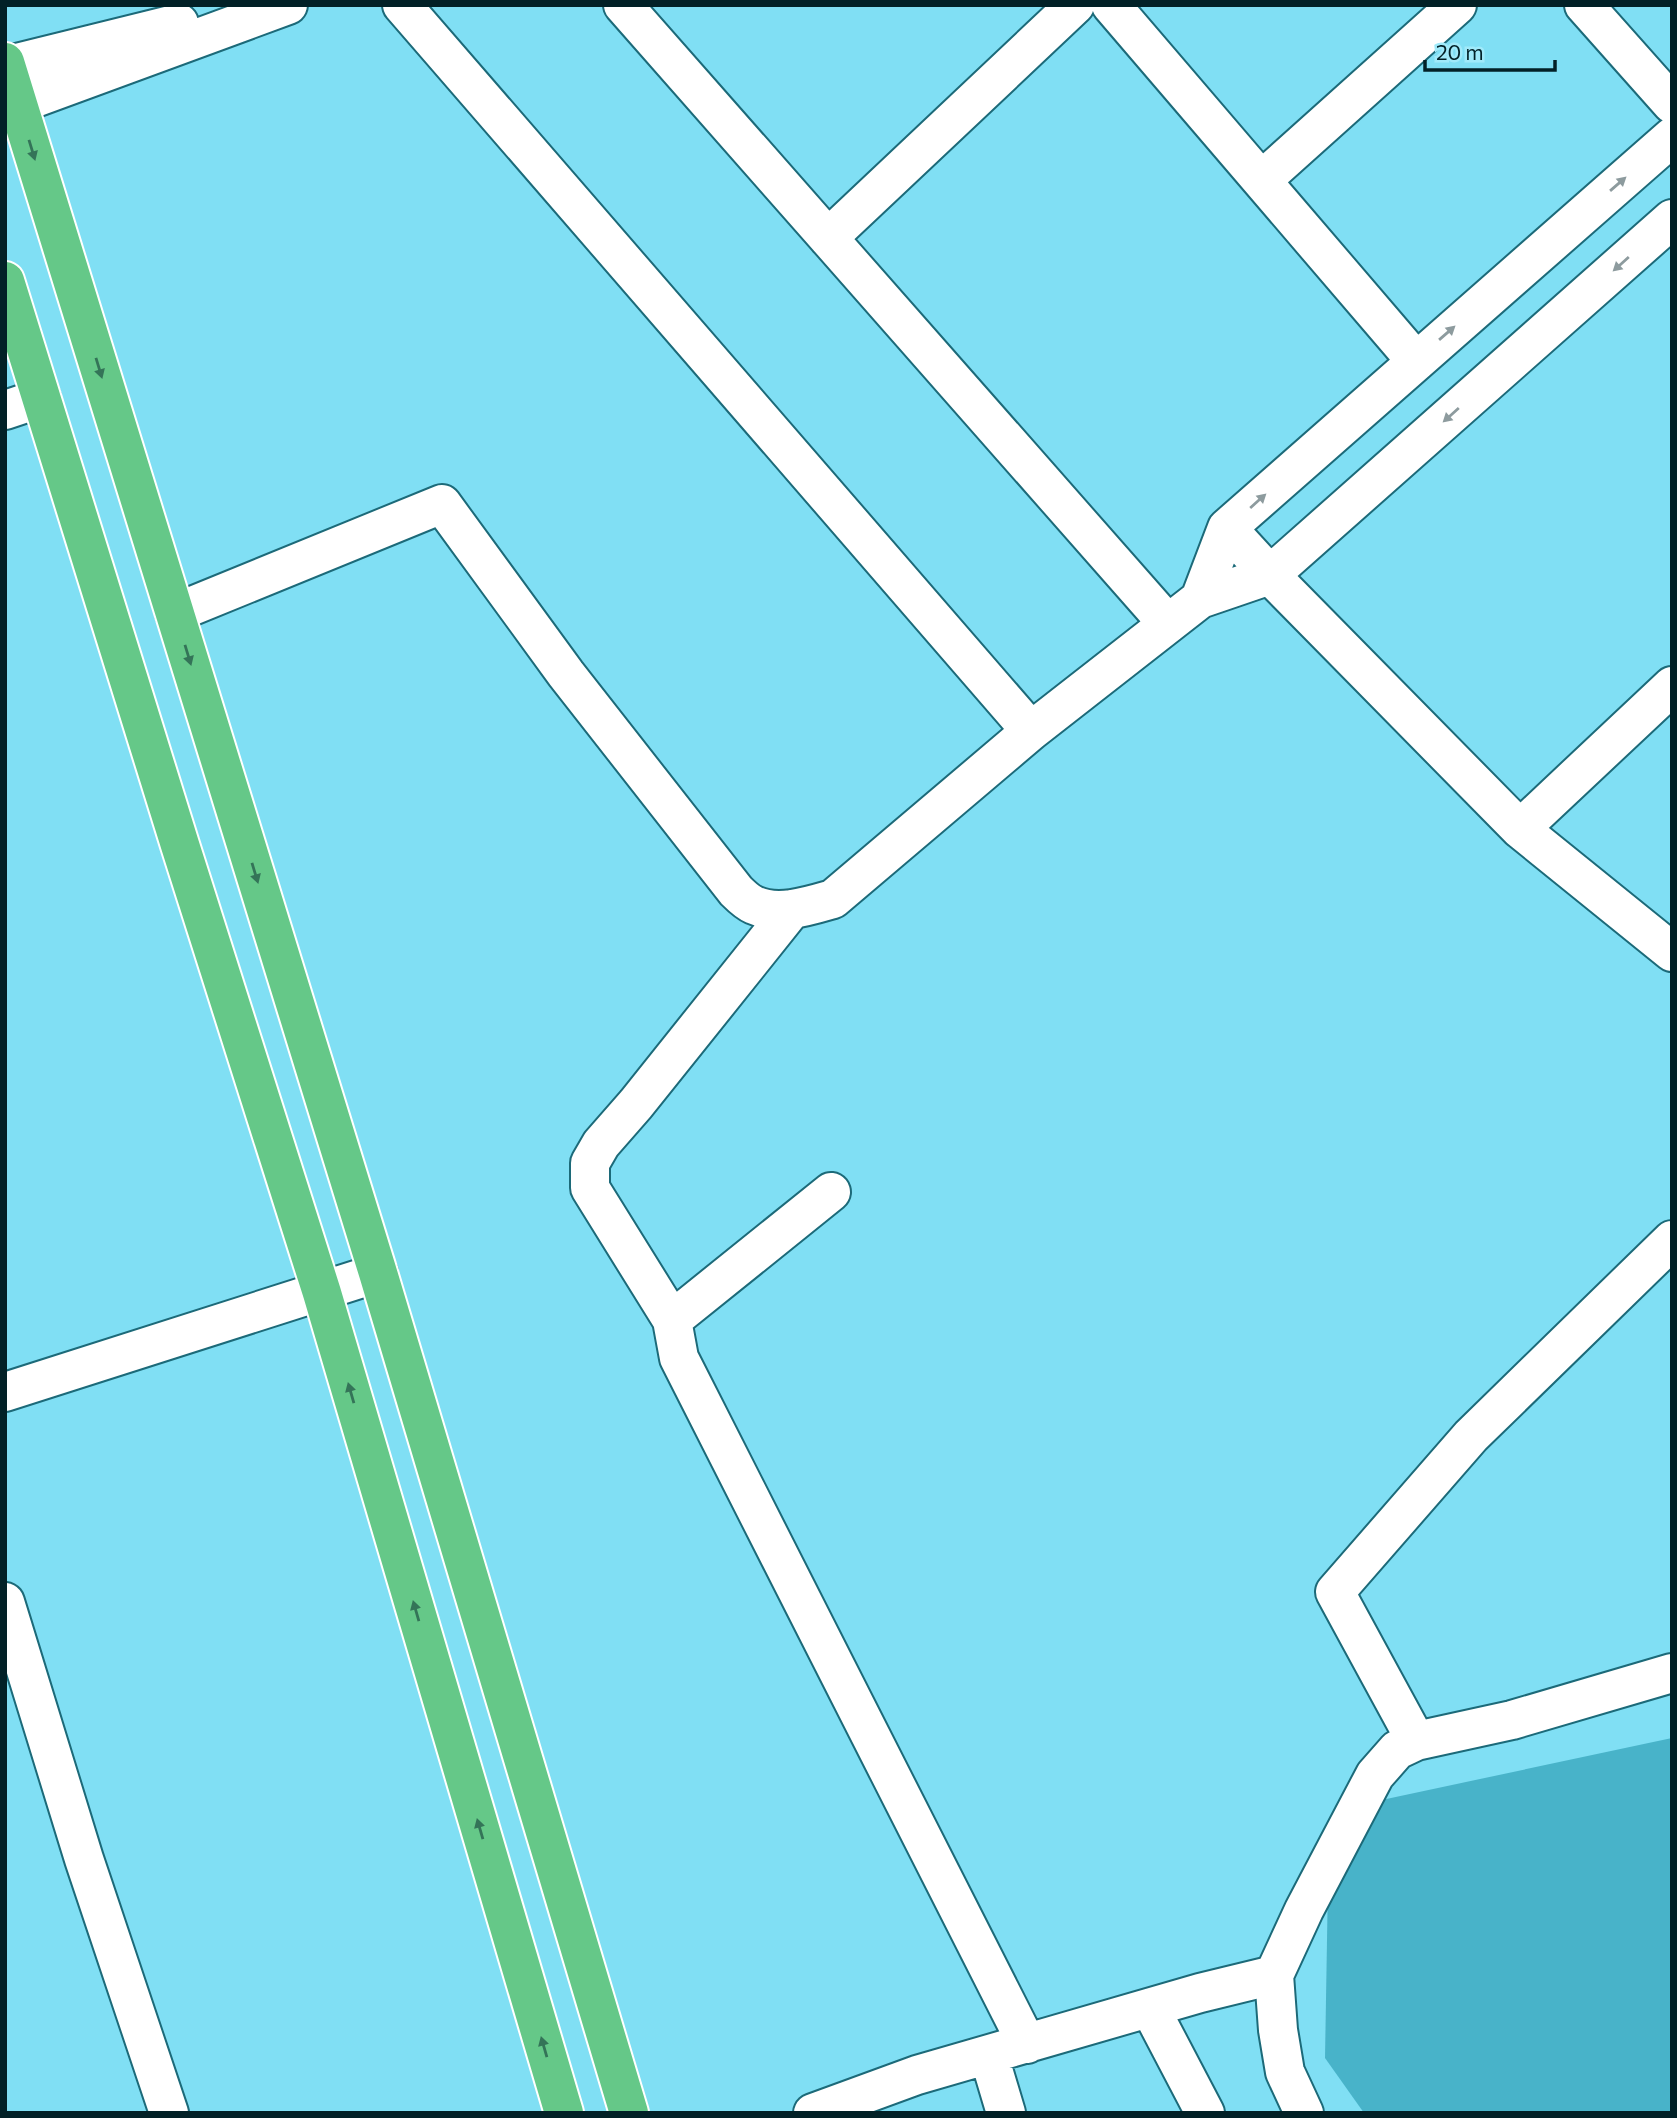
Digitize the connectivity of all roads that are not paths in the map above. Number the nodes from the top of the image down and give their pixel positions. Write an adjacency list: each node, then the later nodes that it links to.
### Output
1 (227, 5): 9 (street)
2 (288, 5): 11 (street)
3 (402, 5): 26 (street)
4 (1074, 5): 15 (street)
5 (1111, 5): 13 (street)
6 (1457, 5): 13 (street)
7 (1584, 5): 10 (street)
8 (641, 12): 15 (street)
9 (6, 64): 11 (highway)
10 (1672, 104)
11 (12, 107): 23 (highway, one-way to 23)
12 (1672, 137): 17 (street, one-way to 12)
13 (1262, 180): 17 (street)
14 (1672, 219): 21 (street, one-way to 21)
15 (828, 238): 24 (street)
16 (5, 281): 18 (highway)
17 (1416, 361): 20 (street, one-way to 17)
18 (41, 398): 19 (street); 33 (highway)
19 (5, 410)
20 (1227, 528): 21 (street); 22 (street)
21 (1270, 575): 22 (street); 27 (street)
22 (1200, 599): 24 (street)
23 (175, 613): 28 (street); 32 (highway, one-way to 32)
24 (1168, 624): 26 (street)
25 (1672, 686): 27 (street)
26 (1031, 731): 28 (street)
27 (1520, 829): 29 (street)
28 (792, 909): 34 (street)
29 (1672, 952)
30 (831, 1192): 34 (street)
31 (1672, 1240): 38 (street)
32 (378, 1273): 33 (street); 45 (highway)
33 (322, 1293): 35 (street); 44 (highway, one-way to 33)
34 (672, 1320): 41 (street)
35 (5, 1392)
36 (5, 1602): 43 (street)
37 (1672, 1673): 38 (street)
38 (1416, 1741): 39 (street)
39 (1274, 1975): 40 (street); 49 (street)
40 (1150, 2008): 41 (street); 48 (street)
41 (1027, 2044): 42 (street)
42 (989, 2056): 46 (street); 47 (street)
43 (169, 2113)
44 (564, 2113)
45 (629, 2113)
46 (813, 2113)
47 (1006, 2113)
48 (1205, 2113)
49 (1304, 2113)

